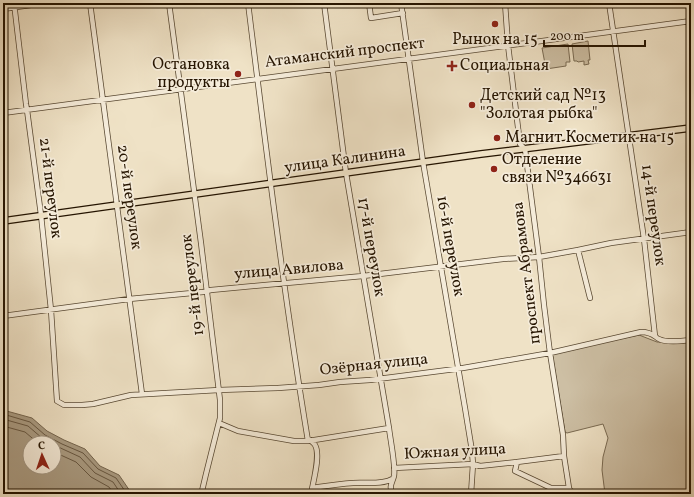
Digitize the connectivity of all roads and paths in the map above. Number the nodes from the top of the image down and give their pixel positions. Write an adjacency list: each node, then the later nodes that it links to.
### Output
1 (45, 3): 10 (street)
2 (90, 3): 21 (street, 20-й переулок)
3 (169, 3): 20 (street, 19-й переулок)
4 (248, 3): 19 (street)
5 (324, 3): 18 (street, 17-й переулок)
6 (369, 3): 12 (street)
7 (402, 3): 12 (street, 16-й переулок)
8 (505, 3): 16 (street, проспект Абрамова)
9 (609, 3): 15 (street, 14-й переулок)
10 (14, 5): 11 (street); 22 (street, 21-й переулок)
11 (3, 9)
12 (403, 13): 17 (street, 16-й переулок)
13 (690, 21): 14 (street); 15 (street, Атаманский проспект)
14 (691, 29)
15 (613, 31): 16 (street, Атаманский проспект); 25 (street, 14-й переулок)
16 (508, 45): 17 (street, Атаманский проспект); 26 (street, проспект Абрамова)
17 (409, 58): 18 (street, Атаманский проспект); 27 (street, 16-й переулок)
18 (332, 68): 19 (street, Атаманский проспект); 28 (street, 17-й переулок)
19 (257, 78): 20 (street, Атаманский проспект); 29 (street)
20 (180, 89): 21 (street, Атаманский проспект); 30 (street, 19-й переулок)
21 (102, 99): 22 (street, Атаманский проспект); 31 (street, 20-й переулок)
22 (27, 110): 23 (street, Атаманский проспект); 32 (street, 21-й переулок)
23 (3, 113)
24 (691, 128): 25 (main road, улица Калинина)
25 (628, 135): 26 (main road, улица Калинина); 35 (street, 14-й переулок)
26 (525, 149): 27 (main road, улица Калинина); 37 (street, проспект Абрамова)
27 (423, 162): 28 (main road, улица Калинина); 38 (street, 16-й переулок)
28 (346, 173): 29 (main road, улица Калинина); 39 (street, 17-й переулок)
29 (271, 184): 30 (main road, улица Калинина); 40 (street)
30 (194, 194): 31 (main road, улица Калинина); 41 (street, 19-й переулок)
31 (117, 205): 32 (main road, улица Калинина); 43 (street, 20-й переулок)
32 (41, 216): 33 (main road, улица Калинина); 44 (street, 21-й переулок)
33 (3, 221)
34 (691, 232): 35 (street, улица Авилова)
35 (644, 238): 36 (street, улица Авилова); 46 (street, 14-й переулок)
36 (578, 250): 37 (street, улица Авилова); 42 (street)
37 (539, 257): 38 (street, улица Авилова); 48 (street, проспект Абрамова)
38 (441, 267): 39 (street, улица Авилова); 49 (street, 16-й переулок)
39 (363, 276): 40 (street, улица Авилова); 50 (street, 17-й переулок)
40 (284, 284): 41 (street, улица Авилова); 51 (street)
41 (207, 291): 43 (street, улица Авилова); 52 (street, 19-й переулок)
42 (590, 298)
43 (129, 299): 44 (street, улица Авилова); 53 (street, 20-й переулок)
44 (51, 310): 45 (street, улица Авилова); 54 (street, 21-й переулок)
45 (3, 316)
46 (655, 336): 47 (street, Озёрная улица); 48 (street, Озёрная улица)
47 (691, 340)
48 (550, 353): 49 (street, Озёрная улица); 58 (street, проспект Абрамова)
49 (458, 368): 50 (street, Озёрная улица); 60 (street, 16-й переулок)
50 (380, 378): 51 (street, Озёрная улица); 56 (street, 17-й переулок)
51 (299, 387): 52 (street, Озёрная улица); 57 (street)
52 (219, 390): 53 (street, Озёрная улица); 55 (street, 19-й переулок)
53 (142, 394): 54 (street, Озёрная улица)
54 (57, 402)
55 (219, 424): 57 (street); 65 (street, 19-й переулок)
56 (389, 428): 57 (street); 61 (street, 17-й переулок)
57 (309, 440): 63 (street)
58 (564, 456): 59 (street, Южная улица); 64 (street, проспект Абрамова)
59 (517, 462): 60 (street, Южная улица); 64 (street, Южная улица)
60 (472, 464): 61 (street, Южная улица); 68 (street, 16-й переулок)
61 (394, 468): 62 (street, 17-й переулок)
62 (394, 475): 63 (street, Южная улица); 67 (street, 17-й переулок)
63 (312, 488): 66 (street)
64 (568, 488): 69 (street, проспект Абрамова)
65 (202, 491)
66 (311, 494)
67 (392, 494)
68 (472, 494)
69 (572, 494)

